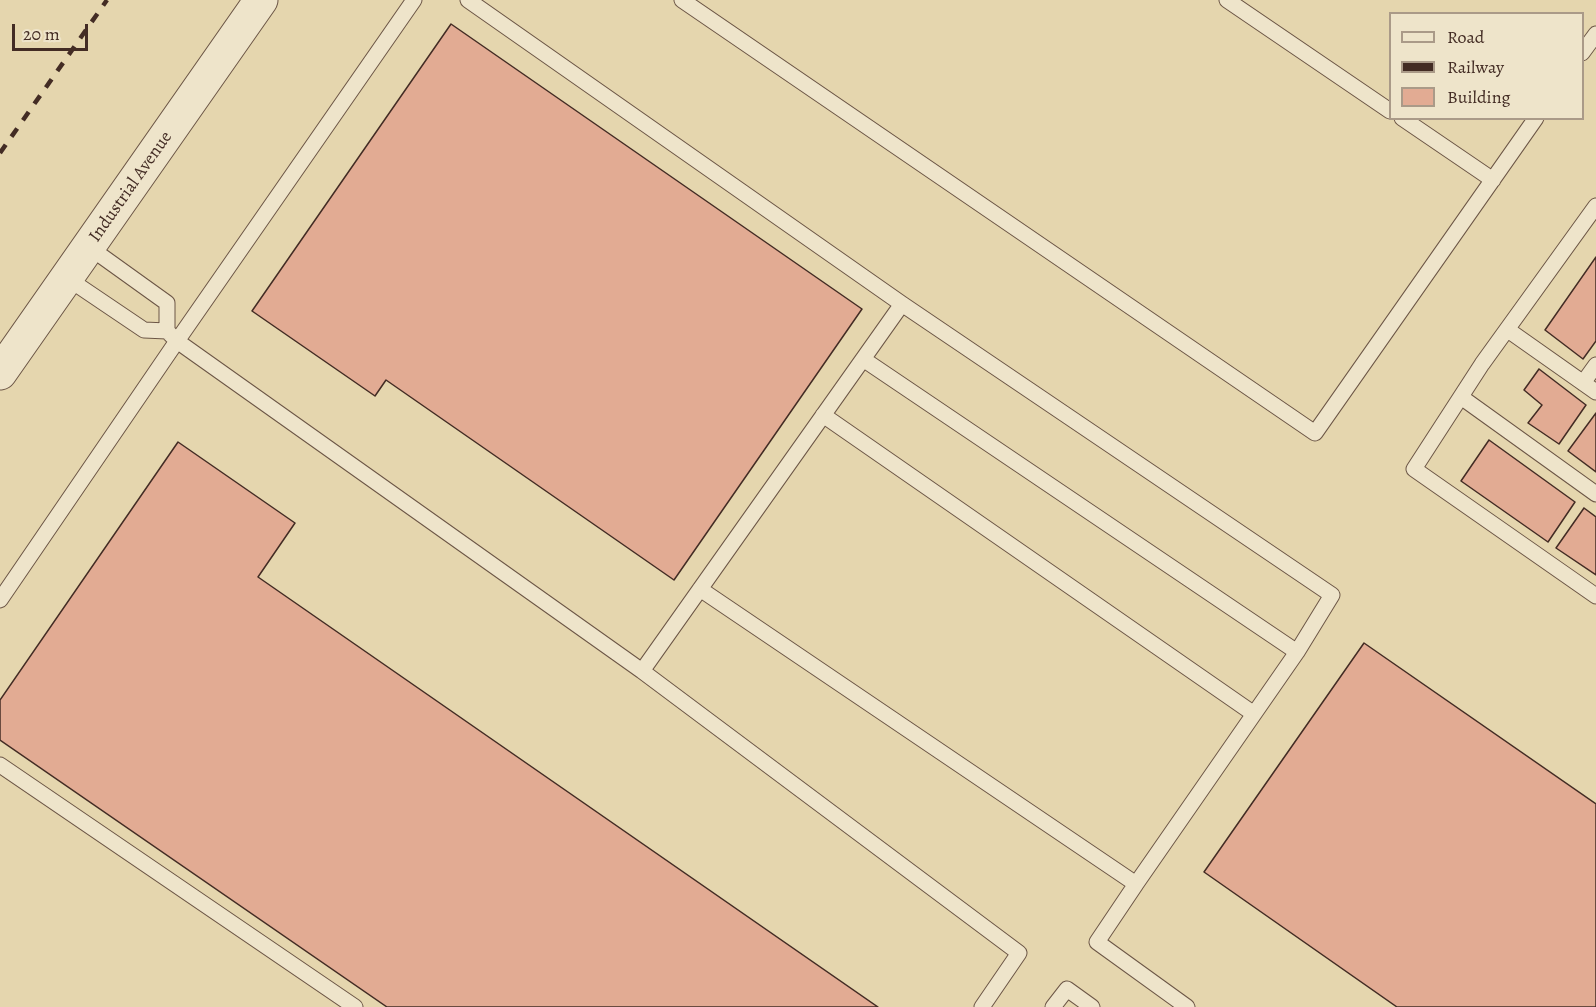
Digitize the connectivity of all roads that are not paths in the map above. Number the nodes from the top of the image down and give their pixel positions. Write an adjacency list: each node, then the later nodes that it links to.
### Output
1 (261, 0): 13 (street, Industrial Avenue)
2 (414, 0): 17 (lane)
3 (468, 0): 15 (lane)
4 (682, 0): 11 (lane)
5 (1227, 0): 8 (lane)
6 (1596, 34): 7 (lane)
7 (1584, 50)
8 (1389, 110)
9 (1405, 120): 11 (lane)
10 (1535, 120): 11 (lane)
11 (1493, 180)
12 (1596, 206): 16 (lane)
13 (89, 247): 14 (street, Industrial Avenue); 17 (lane)
14 (67, 278): 17 (lane); 20 (street, Industrial Avenue)
15 (902, 304): 18 (lane); 29 (lane)
16 (1508, 330): 21 (lane); 23 (lane)
17 (172, 336): 28 (lane); 30 (lane)
18 (863, 359): 24 (lane); 29 (lane)
19 (1596, 364): 21 (lane)
20 (0, 373)
21 (1583, 383): 22 (lane)
22 (1596, 392)
23 (1461, 397): 25 (lane); 27 (lane)
24 (823, 415): 26 (lane); 31 (lane)
25 (1596, 494)
26 (700, 589): 30 (lane); 33 (lane)
27 (1596, 596)
28 (0, 600)
29 (1297, 652): 31 (lane)
30 (642, 670): 35 (lane)
31 (1254, 714): 33 (lane)
32 (0, 765): 34 (lane)
33 (1136, 884): 38 (lane)
34 (355, 1007)
35 (982, 1007)
36 (1053, 1007): 37 (lane)
37 (1092, 1007)
38 (1187, 1007)

